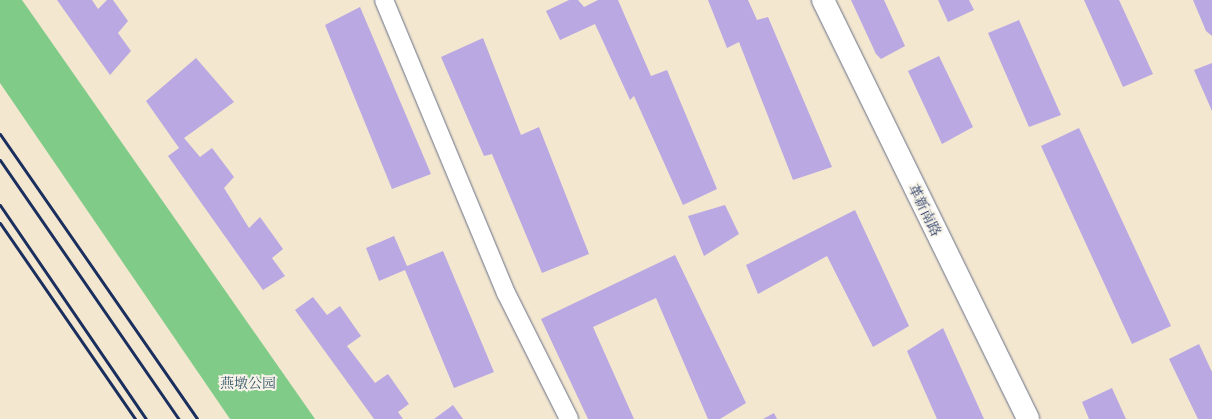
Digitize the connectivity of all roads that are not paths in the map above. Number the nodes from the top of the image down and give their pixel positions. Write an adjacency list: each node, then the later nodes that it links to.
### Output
1 (384, 0): 3 (street)
2 (823, 0): 4 (street, 革新南路)
3 (569, 419)
4 (1028, 419)

